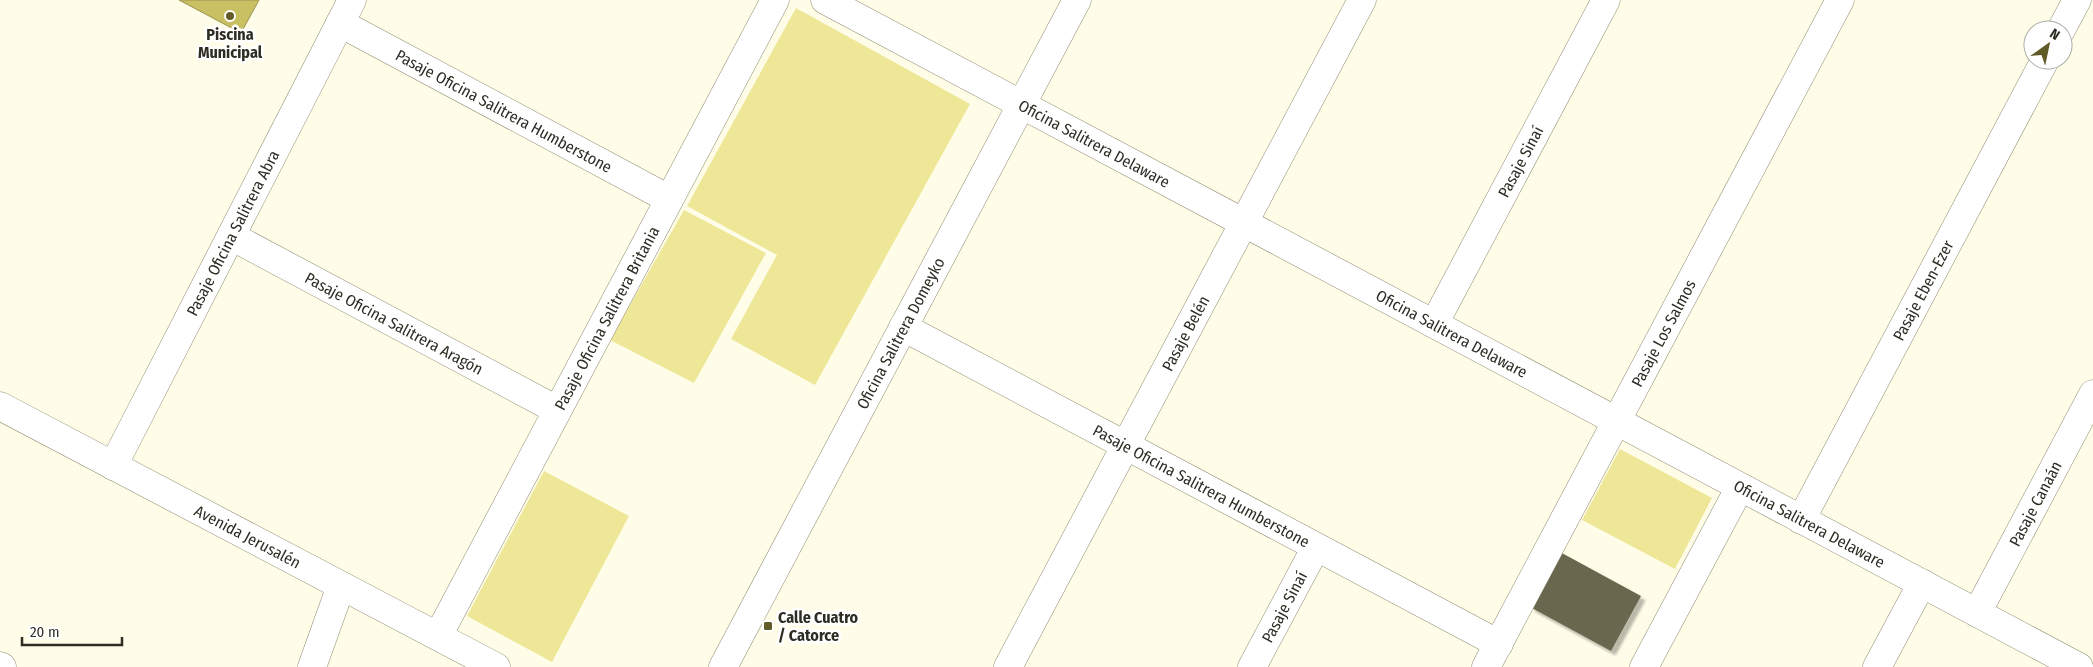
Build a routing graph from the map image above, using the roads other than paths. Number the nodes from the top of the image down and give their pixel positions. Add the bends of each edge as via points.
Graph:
1 (775, 0) edge
2 (825, 0) edge
3 (1077, 0) edge
4 (1362, 0) edge
5 (1606, 0) edge
6 (1840, 0) edge
7 (2077, 0) edge
8 (346, 12) edge
9 (2066, 20) edge
10 (2040, 70) edge
11 (1022, 105) junction
12 (669, 199) junction
13 (1244, 223) junction
14 (231, 236) junction
15 (1434, 324) junction
16 (903, 328) junction
17 (2093, 394) edge
18 (0, 406) edge
19 (558, 410) junction
20 (1616, 421) junction
21 (1126, 445) junction
22 (113, 466) junction
23 (1740, 487) junction
24 (1801, 520) junction
25 (1316, 546) junction
26 (1922, 583) junction
27 (340, 586) junction
28 (1977, 613) junction
29 (438, 636) junction
30 (1492, 655) edge
31 (312, 667) edge
32 (496, 667) edge
33 (723, 667) edge
34 (1008, 667) edge
35 (1252, 667) edge
36 (1644, 667) edge
37 (1877, 667) edge
38 (2079, 667) edge

1 - 12 street, Pasaje Oficina Salitrera Britania
2 - 11 street, Oficina Salitrera Delaware
3 - 11 street, Oficina Salitrera Domeyko
4 - 13 street, Pasaje Belén
5 - 15 street, Pasaje Sinaí
6 - 20 street, Pasaje Los Salmos
7 - 9 street
8 - 12 street, Pasaje Oficina Salitrera Humberstone
8 - 14 street, Pasaje Oficina Salitrera Abra
10 - 24 street, Pasaje Eben-Ezer
11 - 13 street, Oficina Salitrera Delaware
11 - 16 street, Oficina Salitrera Domeyko
12 - 19 street, Pasaje Oficina Salitrera Britania
13 - 15 street, Oficina Salitrera Delaware
13 - 21 street, Pasaje Belén
14 - 19 street, Pasaje Oficina Salitrera Aragón
14 - 22 street, Pasaje Oficina Salitrera Abra
15 - 20 street, Oficina Salitrera Delaware
16 - 21 street, Pasaje Oficina Salitrera Humberstone
16 - 33 street, Oficina Salitrera Domeyko
17 - 28 street, Pasaje Canaán
18 - 22 street, Avenida Jerusalén
19 - 29 street, Pasaje Oficina Salitrera Britania
20 - 23 street, Oficina Salitrera Delaware
20 - 30 street, Pasaje Los Salmos
21 - 25 street, Pasaje Oficina Salitrera Humberstone
21 - 34 street, Pasaje Belén
22 - 27 street, Avenida Jerusalén
23 - 24 street, Oficina Salitrera Delaware
23 - 36 street
24 - 26 street, Oficina Salitrera Delaware
25 - 30 street, Pasaje Oficina Salitrera Humberstone
25 - 35 street, Pasaje Sinaí
26 - 28 street, Oficina Salitrera Delaware
26 - 37 street
27 - 29 street, Avenida Jerusalén
27 - 31 street
28 - 38 street, Oficina Salitrera Delaware
29 - 32 street, Avenida Jerusalén

